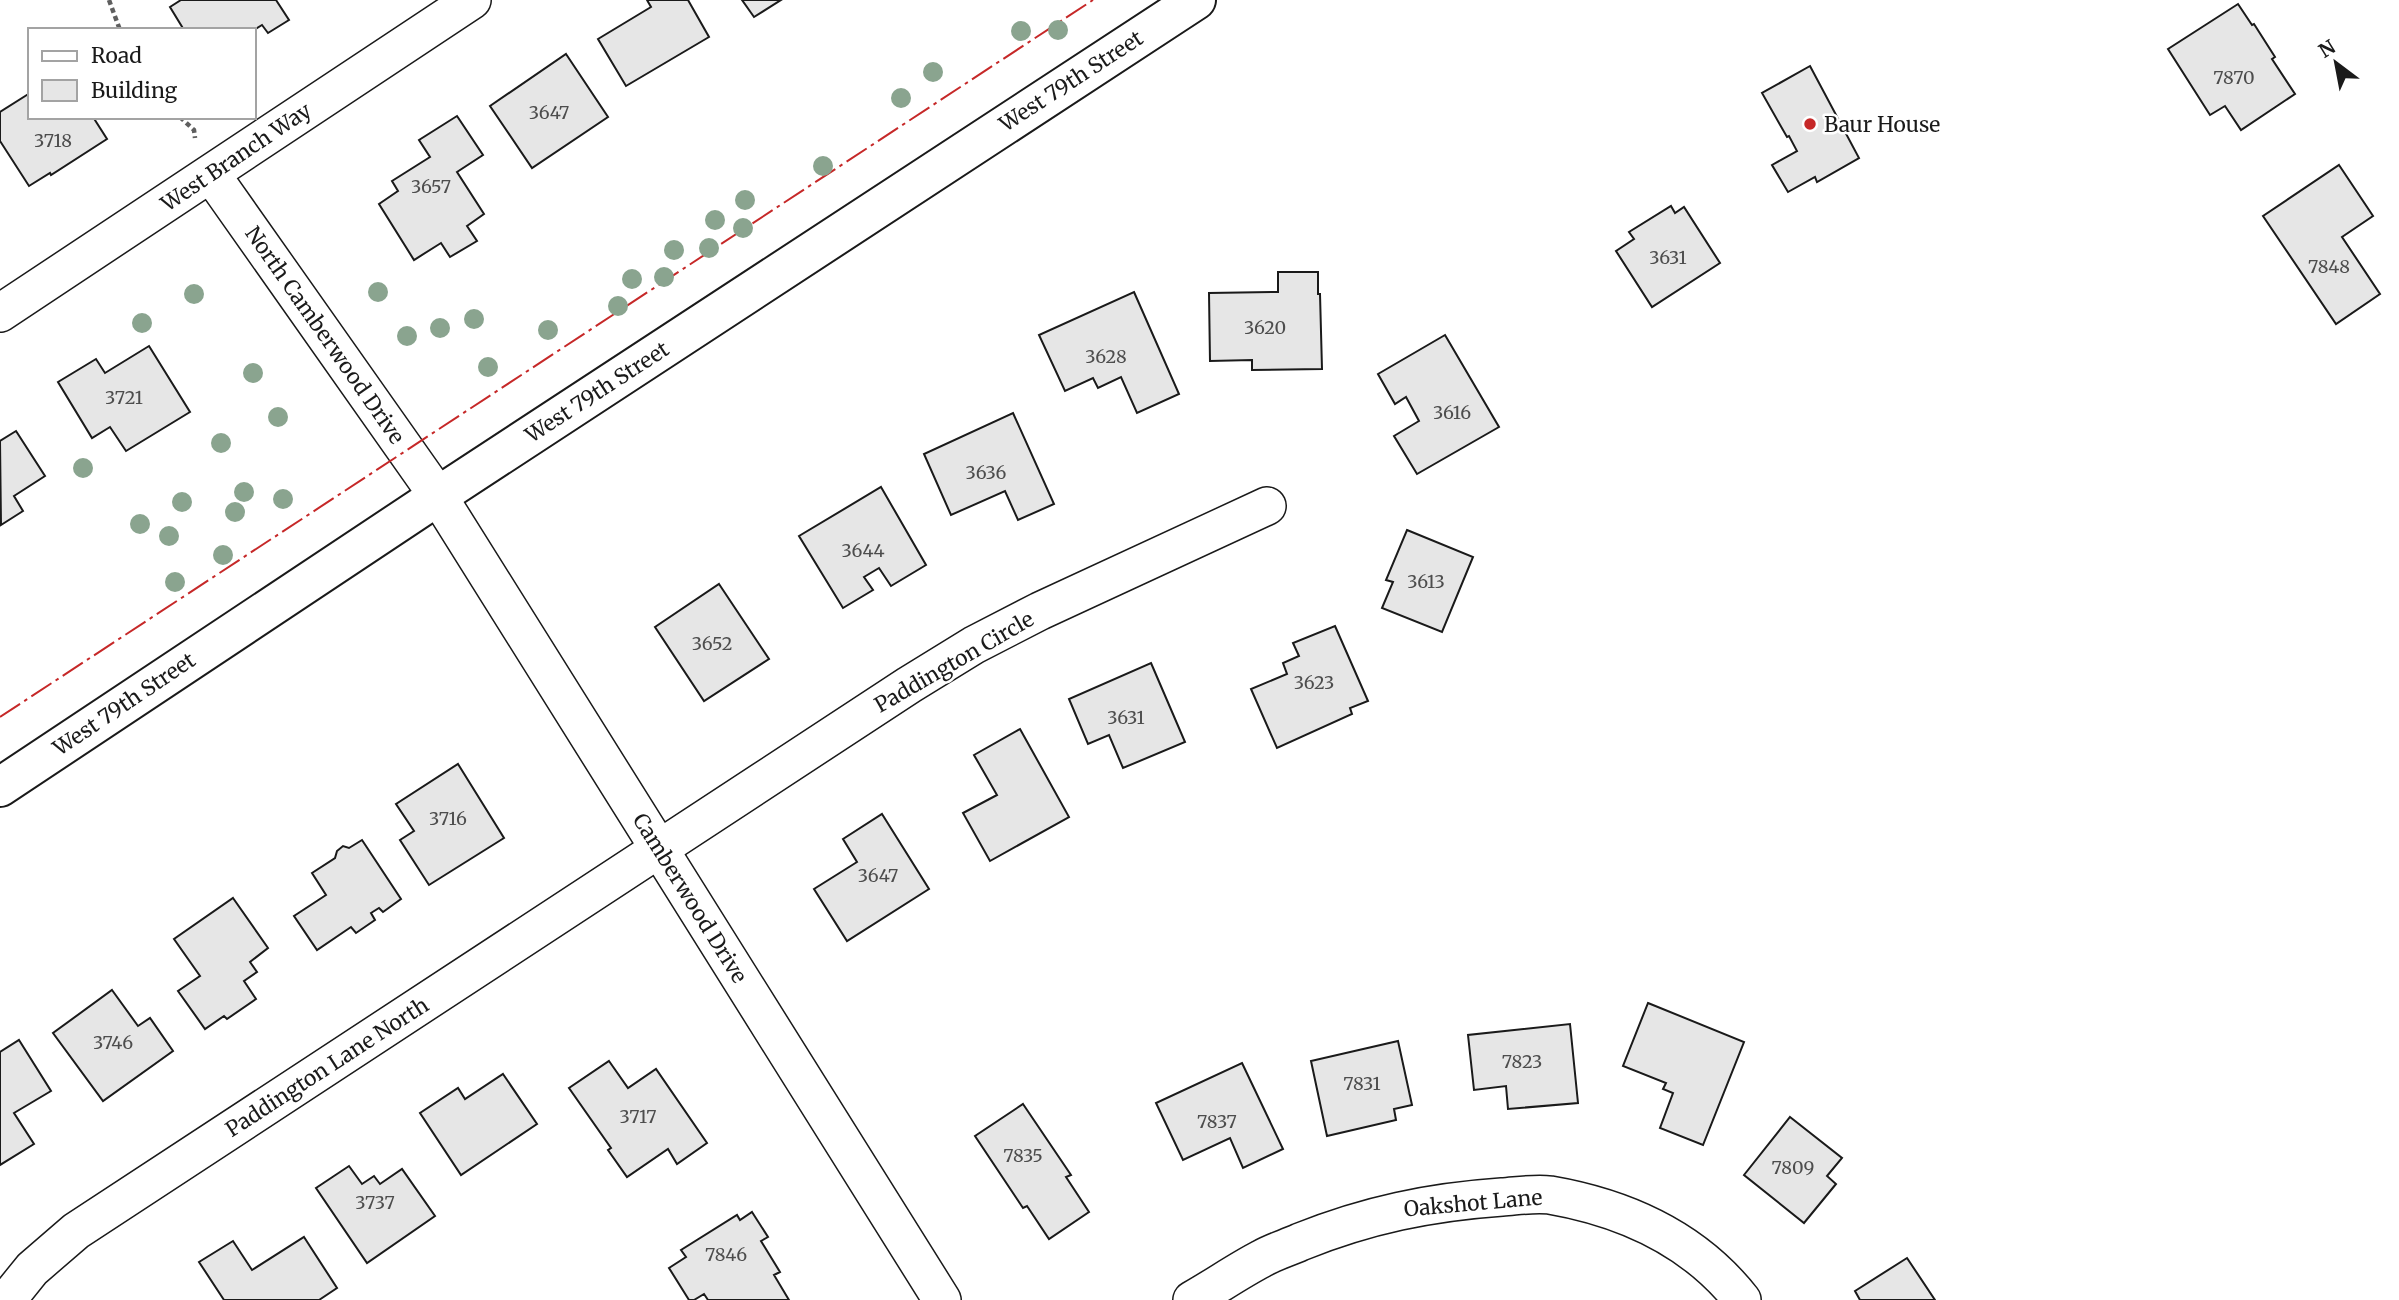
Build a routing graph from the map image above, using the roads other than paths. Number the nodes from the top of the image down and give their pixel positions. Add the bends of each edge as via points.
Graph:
1 (472, 0) edge
2 (1196, 0) edge
3 (211, 174) junction
4 (0, 313) edge
5 (438, 496) junction
6 (1267, 506) dead end
7 (0, 787) edge
8 (659, 849) junction
9 (7, 1300) edge
10 (942, 1300) edge
11 (1192, 1300) edge
12 (1742, 1300) edge

1 - 3 street, West Branch Way
2 - 5 main road, West 79th Street
3 - 4 street, West Branch Way
3 - 5 street, North Camberwood Drive
5 - 7 main road, West 79th Street
5 - 8 street, Camberwood Drive
6 - 8 street, Paddington Circle via 974,645
8 - 9 street, Paddington Lane North via 76,1231 32,1269
8 - 10 street, Camberwood Drive
11 - 12 street, Oakshot Lane via 1262,1258 1373,1216 1450,1201 1548,1195 1625,1213 1661,1231 1695,1254

